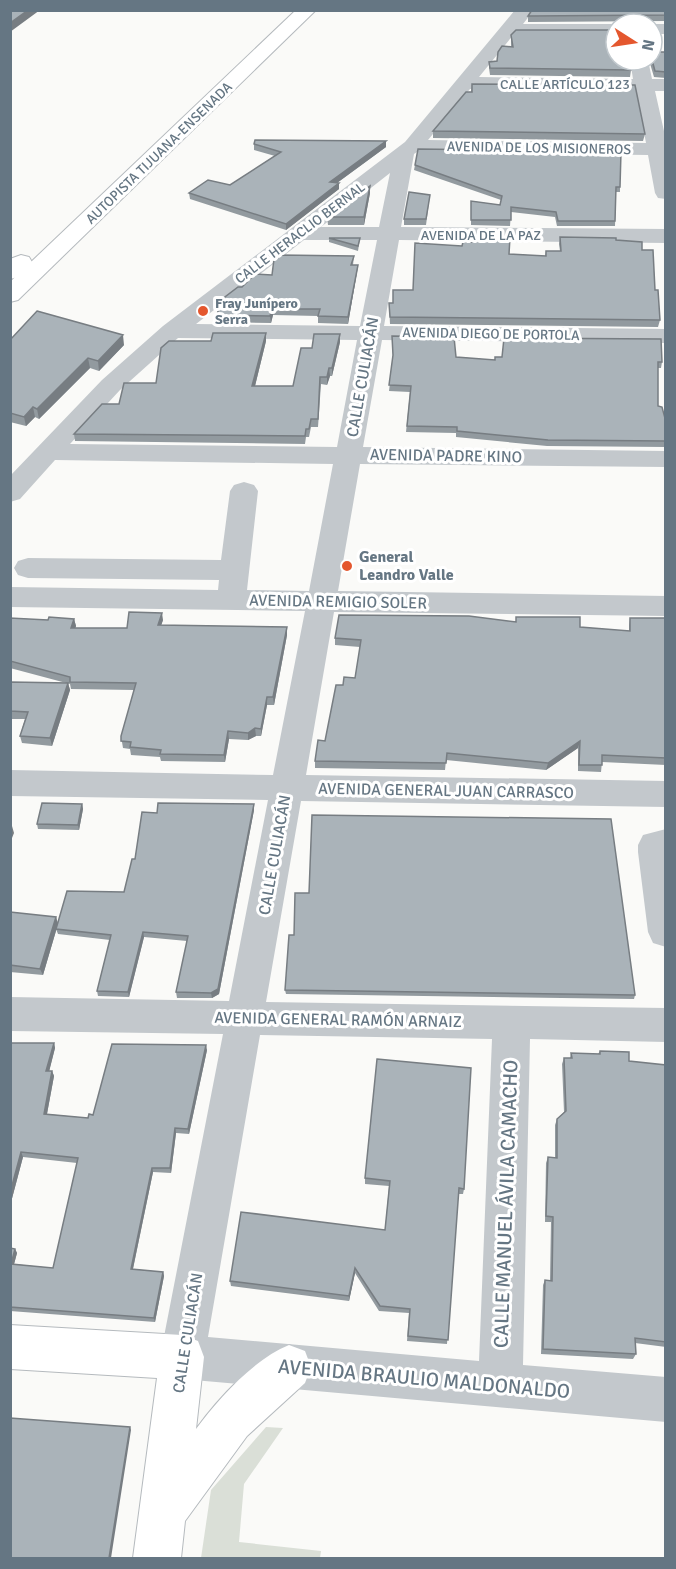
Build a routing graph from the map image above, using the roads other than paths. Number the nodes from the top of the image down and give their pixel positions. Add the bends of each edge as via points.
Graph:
1 (287, 10) edge
2 (307, 10) edge
3 (525, 10) edge
4 (604, 24) edge
5 (510, 29) junction
6 (647, 72) edge
7 (465, 83) junction
8 (656, 85) edge
9 (662, 149) edge
10 (408, 150) junction
11 (666, 193) edge
12 (297, 233) junction
13 (389, 234) junction
14 (666, 236) edge
15 (14, 266) edge
16 (10, 296) edge
17 (172, 331) junction
18 (370, 332) junction
19 (666, 336) edge
20 (47, 452) junction
21 (348, 455) junction
22 (666, 459) edge
23 (244, 491) dead end
24 (10, 493) edge
25 (28, 568) dead end
26 (234, 570) junction
27 (10, 597) edge
28 (231, 600) junction
29 (321, 602) junction
30 (666, 606) edge
31 (10, 783) edge
32 (287, 789) junction
33 (666, 794) edge
34 (666, 843) edge
35 (666, 932) edge
36 (10, 1014) edge
37 (244, 1018) junction
38 (512, 1023) junction
39 (666, 1025) edge
40 (10, 1347) edge
41 (182, 1357) junction
42 (289, 1367) junction
43 (500, 1384) junction
44 (666, 1400) edge
45 (164, 1511) junction
46 (157, 1558) edge

1 - 15 main road, AUTOPISTA TIJUANA-ENSENADA
2 - 16 main road, AUTOPISTA TIJUANA-ENSENADA
3 - 5 street, CALLE HERACLIO BERNAL
4 - 5 street
5 - 7 street, CALLE HERACLIO BERNAL
6 - 8 street
7 - 8 street, CALLE ARTÍCULO 123
7 - 10 street, CALLE HERACLIO BERNAL
8 - 9 street
9 - 10 street, AVENIDA DE LOS MISIONEROS
9 - 11 street
10 - 12 street, CALLE HERACLIO BERNAL
10 - 13 street, CALLE CULIACÁN
12 - 13 street, AVENIDA DE LA PAZ
12 - 17 street, CALLE HERACLIO BERNAL
13 - 14 street, AVENIDA DE LA PAZ
13 - 18 street, CALLE CULIACÁN
17 - 18 street, AVENIDA DIEGO DE PORTOLA
17 - 20 street, CALLE HERACLIO BERNAL via 111,385
18 - 19 street, AVENIDA DIEGO DE PORTOLA
18 - 21 street, CALLE CULIACÁN
20 - 21 street, AVENIDA PADRE KINO
20 - 24 street, CALLE HERACLIO BERNAL
21 - 22 street, AVENIDA PADRE KINO
21 - 29 street, CALLE CULIACÁN
23 - 26 street
25 - 26 street
26 - 28 street
27 - 28 street, AVENIDA REMIGIO SOLER
28 - 29 street, AVENIDA REMIGIO SOLER
29 - 30 street, AVENIDA REMIGIO SOLER
29 - 32 street, CALLE CULIACÁN
31 - 32 street, AVENIDA GENERAL JUAN CARRASCO
32 - 33 street, AVENIDA GENERAL JUAN CARRASCO
32 - 37 street, CALLE CULIACÁN
34 - 35 street via 655,845
36 - 37 street, AVENIDA GENERAL RAMÓN ARNAIZ
37 - 38 street, AVENIDA GENERAL RAMÓN ARNAIZ
37 - 41 street, CALLE CULIACÁN
38 - 39 street, AVENIDA GENERAL RAMÓN ARNAIZ
38 - 43 street, CALLE MANUEL ÁVILA CAMACHO
40 - 41 main road
41 - 42 street, AVENIDA BRAULIO MALDONALDO
41 - 45 main road, CALLE CULIACÁN
42 - 43 street, AVENIDA BRAULIO MALDONALDO
42 - 45 main road via 231,1420
43 - 44 street, AVENIDA BRAULIO MALDONALDO
45 - 46 main road, CALLE CULIACÁN

